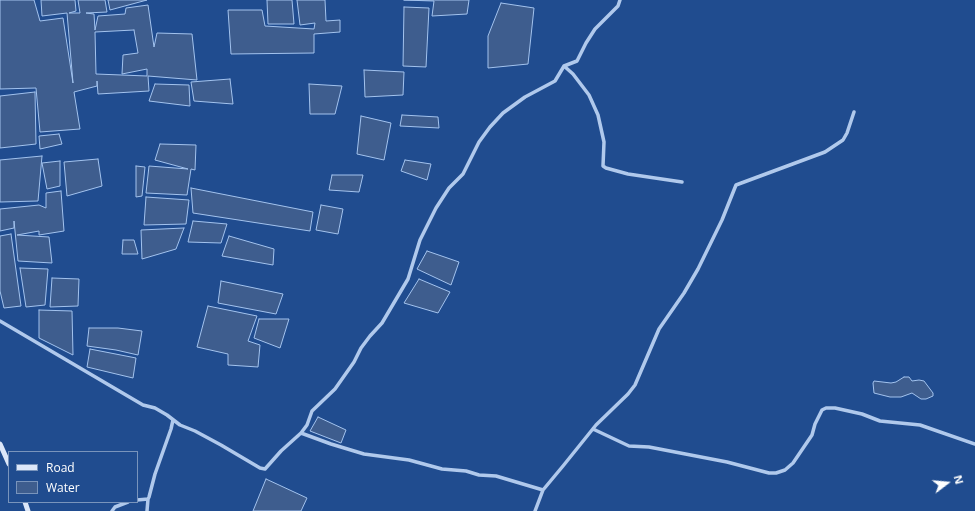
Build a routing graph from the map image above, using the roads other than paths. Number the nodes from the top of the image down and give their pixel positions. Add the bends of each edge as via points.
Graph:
1 (620, 0) edge
2 (564, 66) junction
3 (854, 112) dead end
4 (682, 182) dead end
5 (0, 321) edge
6 (173, 420) junction
7 (593, 429) junction
8 (301, 433) junction
9 (0, 444) edge
10 (975, 444) edge
11 (8, 462) edge
12 (543, 490) junction
13 (148, 499) junction
14 (138, 500) edge
15 (125, 503) edge
16 (112, 511) edge
17 (147, 511) edge
18 (535, 511) edge

1 - 2 street via 618,6 595,29 577,61
2 - 4 street via 574,74 596,110 603,134 603,166 628,174
2 - 8 street via 555,81 525,97 503,113 482,137 463,174 436,208 420,240 408,279 382,323 361,348 335,389 312,411
3 - 7 street via 843,140 825,152 736,185 704,258 690,284 659,329 635,385
5 - 6 street
6 - 8 street via 265,469
6 - 13 street
7 - 10 street via 630,446 649,447 776,473 793,463 812,435 822,410 826,408 862,414 880,421 920,425
7 - 12 street
8 - 12 street via 364,454 496,476
9 - 11 street
12 - 18 street
13 - 14 street
13 - 17 street
15 - 16 street

